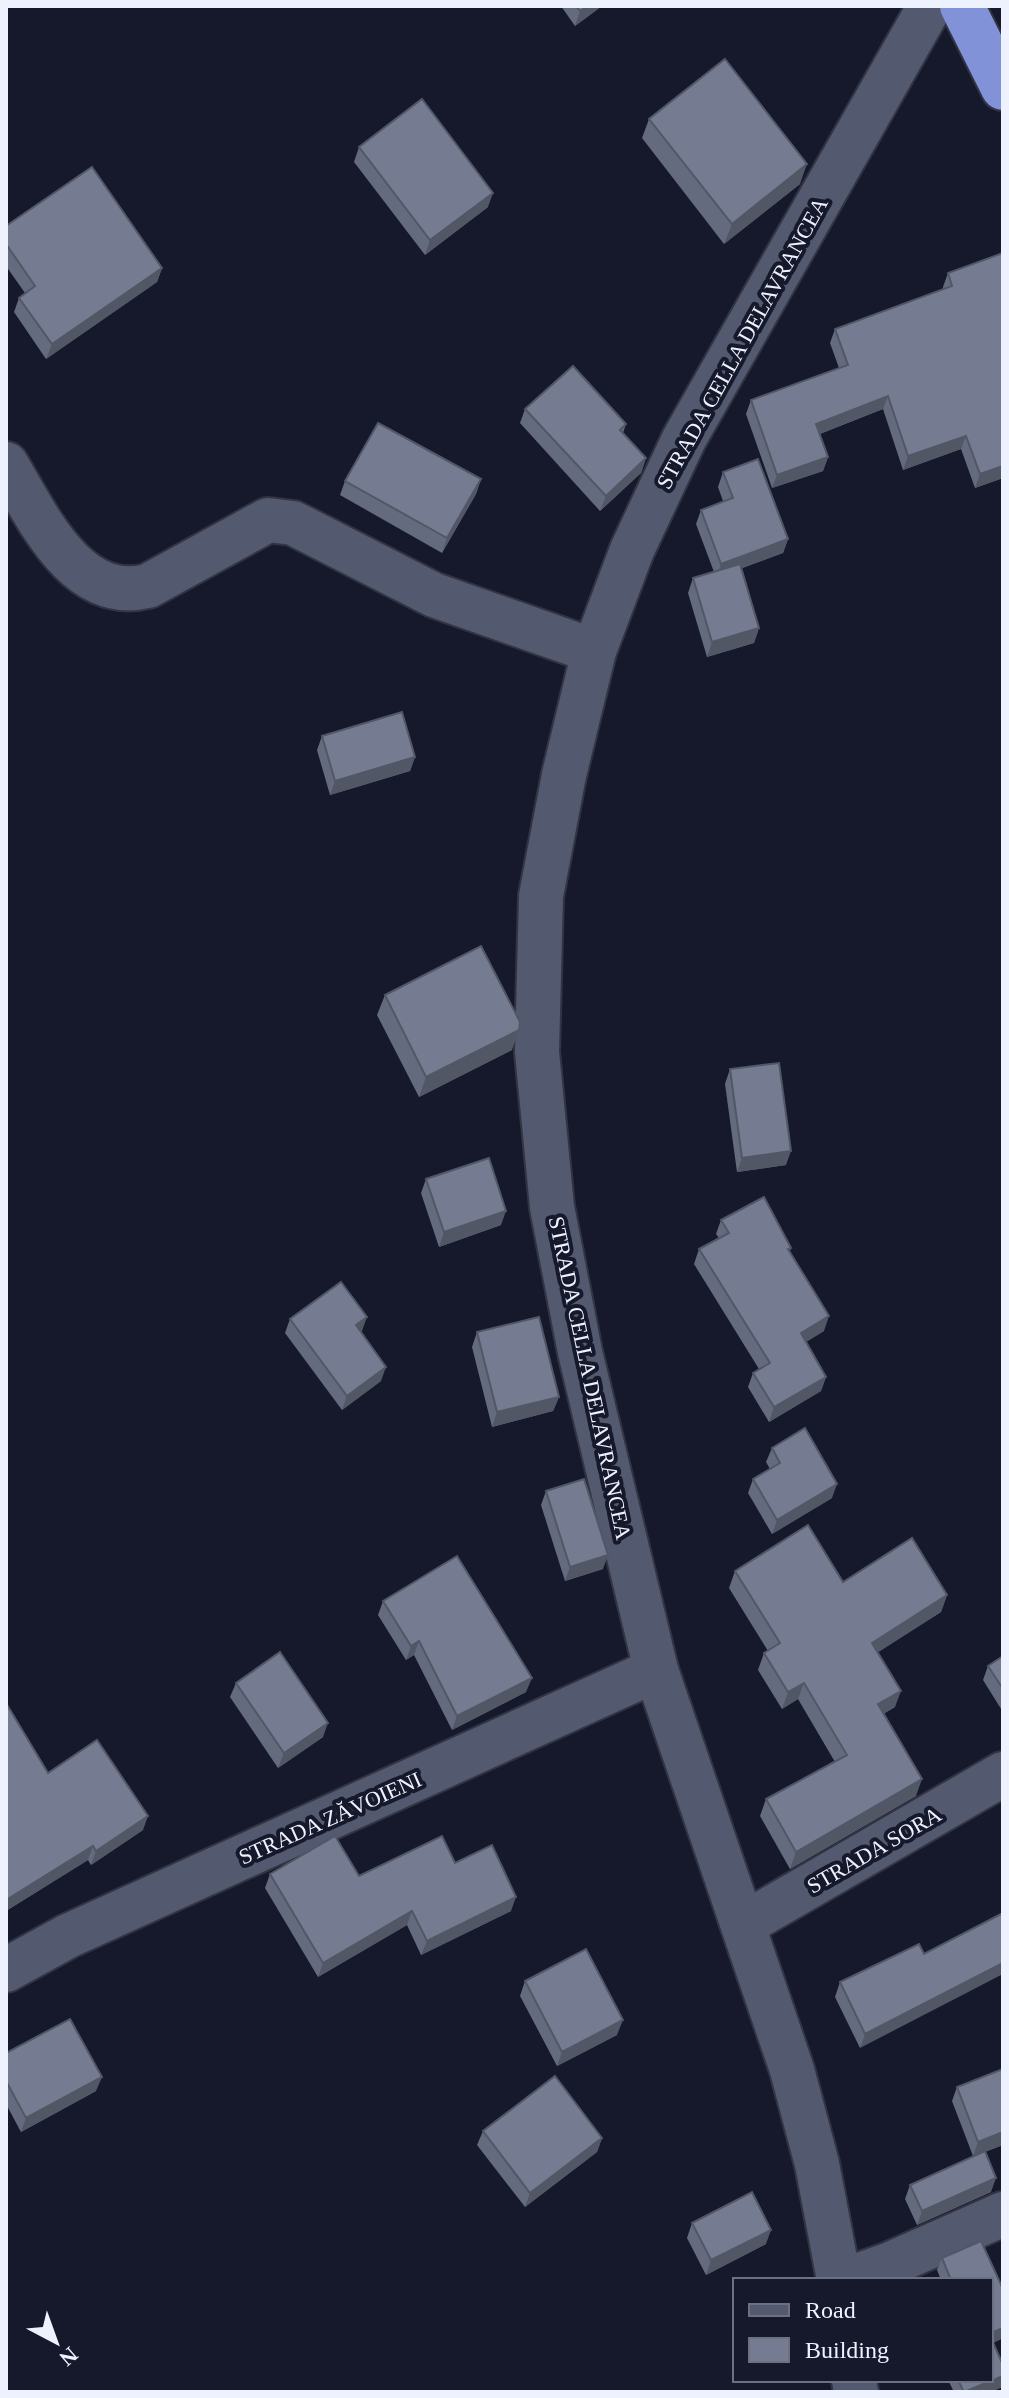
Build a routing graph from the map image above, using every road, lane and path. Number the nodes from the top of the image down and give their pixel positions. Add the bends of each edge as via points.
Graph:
1 (930, 6) edge
2 (962, 6) edge
3 (1003, 88) edge
4 (6, 464) edge
5 (594, 651) junction
6 (656, 1670) junction
7 (1003, 1774) edge
8 (744, 1924) junction
9 (6, 1970) edge
10 (1003, 2214) edge
11 (839, 2278) edge
12 (851, 2278) edge

1 - 5 street, STRADA CELLA DELAVRANCEA via 684,439 632,550
2 - 3 highway
4 - 5 street via 53,540 81,572 104,585 132,590 148,586 268,520 293,523 434,595
5 - 6 street, STRADA CELLA DELAVRANCEA via 541,896 537,1052 552,1207 580,1352
6 - 8 street, STRADA CELLA DELAVRANCEA
6 - 9 street, STRADA ZĂVOIENI via 68,1936
7 - 8 street, STRADA SORA
8 - 11 street, STRADA CELLA DELAVRANCEA via 817,2164
10 - 12 street

